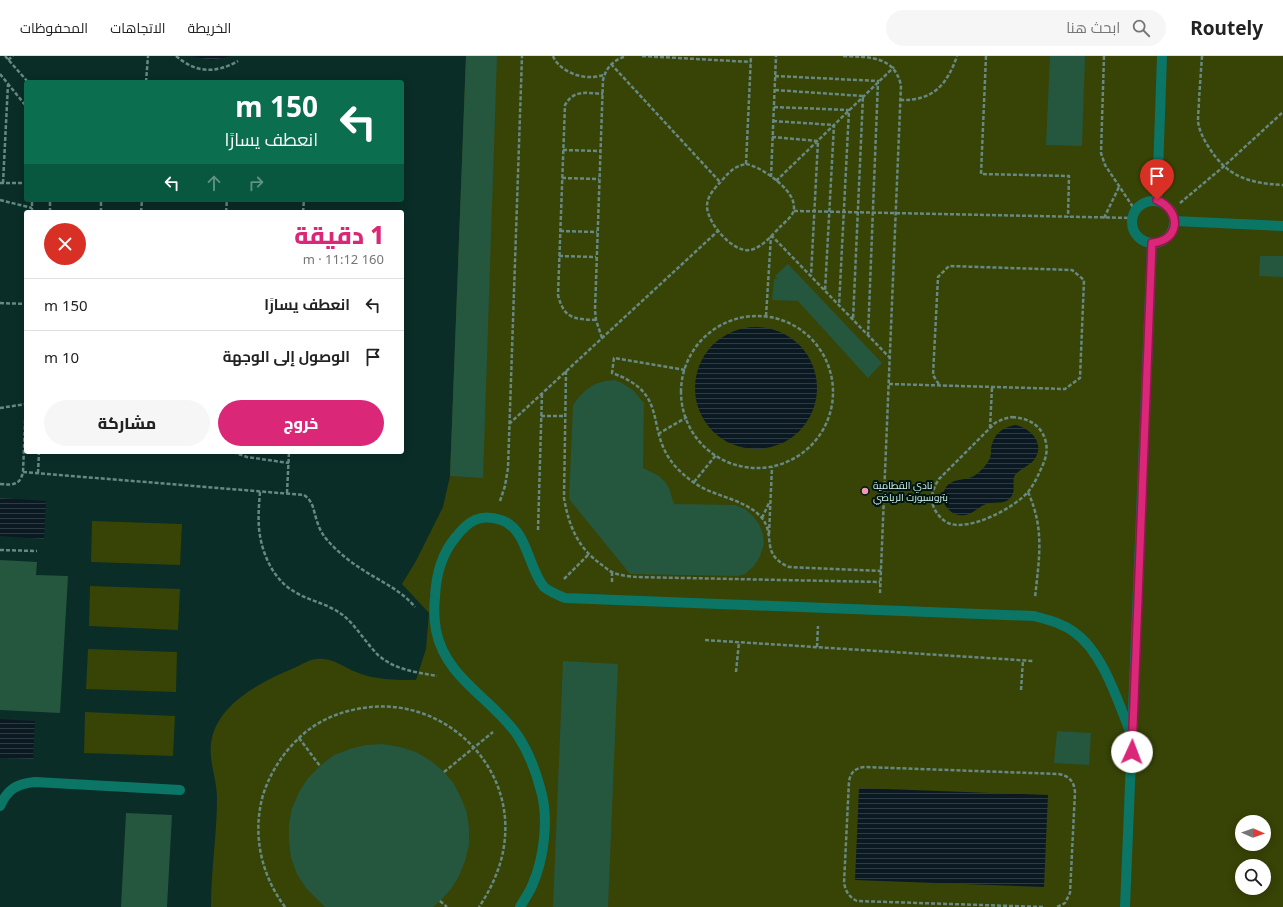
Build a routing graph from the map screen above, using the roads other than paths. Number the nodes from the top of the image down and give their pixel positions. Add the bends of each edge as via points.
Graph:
1 (1162, 56) edge
2 (1157, 200) junction
3 (1175, 221) junction
4 (1283, 226) edge
5 (1152, 243) junction
6 (1132, 736) junction
7 (180, 790) dead end
8 (0, 806) edge
9 (520, 907) edge
10 (1125, 907) edge

1 - 2 lane
2 - 3 lane via 1171,210
2 - 5 lane via 1141,204 1134,214 1133,228 1136,235 1143,241
3 - 4 lane
3 - 5 lane via 1174,229 1166,240
5 - 6 lane
6 - 9 lane via 1102,665 1090,647 1074,632 1055,621 1034,616 565,598 545,587 514,528 503,520 480,518 469,522 461,529 449,544 441,562 435,580 436,629 442,649 452,667 498,711 518,736 533,763 542,793 545,825 542,856 532,886
6 - 10 lane
7 - 8 lane via 35,782 13,787 5,795

